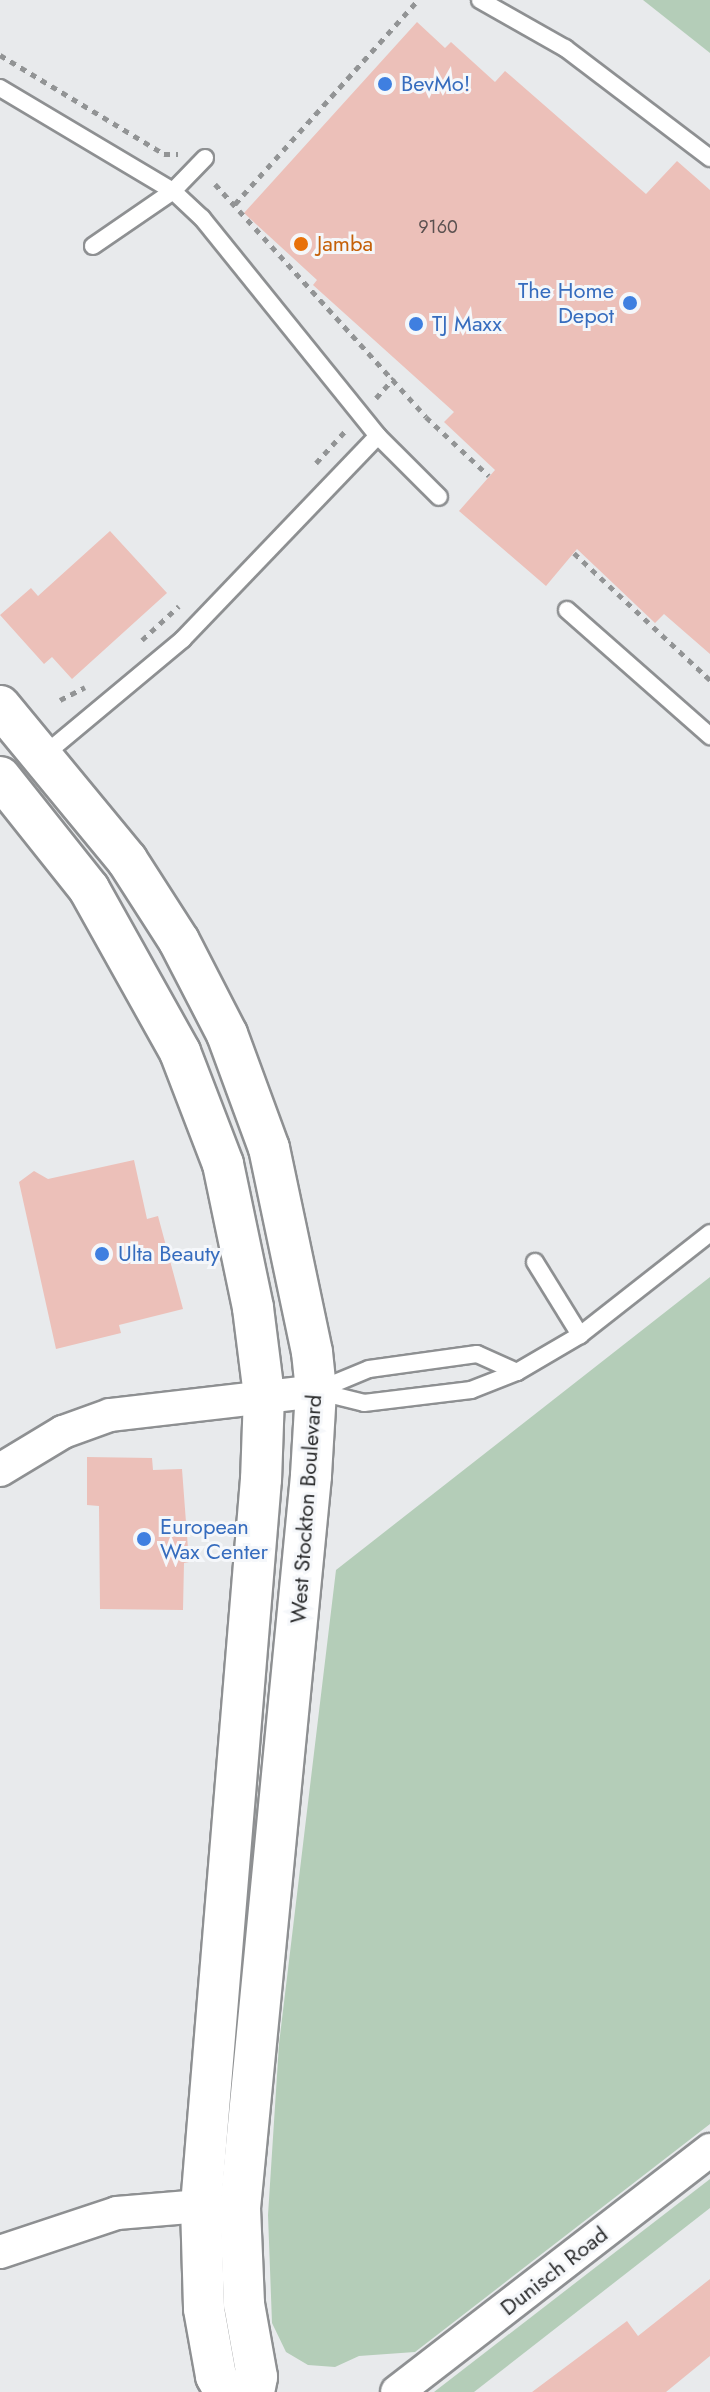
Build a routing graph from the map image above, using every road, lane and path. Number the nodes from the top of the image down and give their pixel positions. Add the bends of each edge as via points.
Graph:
1 (418, 0) edge
2 (480, 0) edge
3 (0, 55) edge
4 (0, 88) edge
5 (179, 155) dead end
6 (205, 158) dead end
7 (710, 158) edge
8 (215, 184) dead end
9 (173, 191) junction
10 (235, 204) junction
11 (93, 246) dead end
12 (394, 378) junction
13 (361, 414) junction
14 (378, 436) junction
15 (309, 471) dead end
16 (489, 476) dead end
17 (439, 497) dead end
18 (574, 553) dead end
19 (185, 600) dead end
20 (567, 610) dead end
21 (138, 643) dead end
22 (710, 680) edge
23 (90, 684) dead end
24 (60, 700) dead end
25 (0, 706) edge
26 (710, 736) edge
27 (44, 755) junction
28 (2, 784) edge
29 (710, 1233) edge
30 (535, 1262) dead end
31 (580, 1335) junction
32 (517, 1372) junction
33 (316, 1391) junction
34 (264, 1395) junction
35 (0, 1470) edge
36 (710, 2150) edge
37 (201, 2206) junction
38 (0, 2252) edge
39 (225, 2392) edge
40 (254, 2392) edge
41 (397, 2392) edge

1 - 10 path
2 - 7 lane via 565,48
3 - 5 path via 164,154
4 - 9 lane
6 - 9 lane
8 - 10 path
9 - 11 lane
9 - 13 lane via 202,218
10 - 12 path
12 - 13 path
12 - 16 path via 426,417
13 - 14 lane
13 - 15 path
14 - 17 lane
14 - 27 lane via 183,639
18 - 22 path
19 - 21 path
20 - 26 lane
23 - 24 path
25 - 27 street, West Stockton Boulevard
27 - 33 street, West Stockton Boulevard via 134,872 227,1034 273,1162
28 - 34 street via 89,889 143,980 205,1108 223,1164 253,1308
29 - 31 lane
30 - 31 lane
31 - 32 lane
32 - 33 lane via 471,1390 364,1403
32 - 33 lane via 477,1354 369,1369
33 - 34 street
33 - 40 street, West Stockton Boulevard via 240,2208 244,2304 257,2377
34 - 35 street via 110,1415 63,1432
34 - 37 street
36 - 41 street, Dunisch Road
37 - 38 street via 107,2215
37 - 39 street via 204,2309 216,2376

